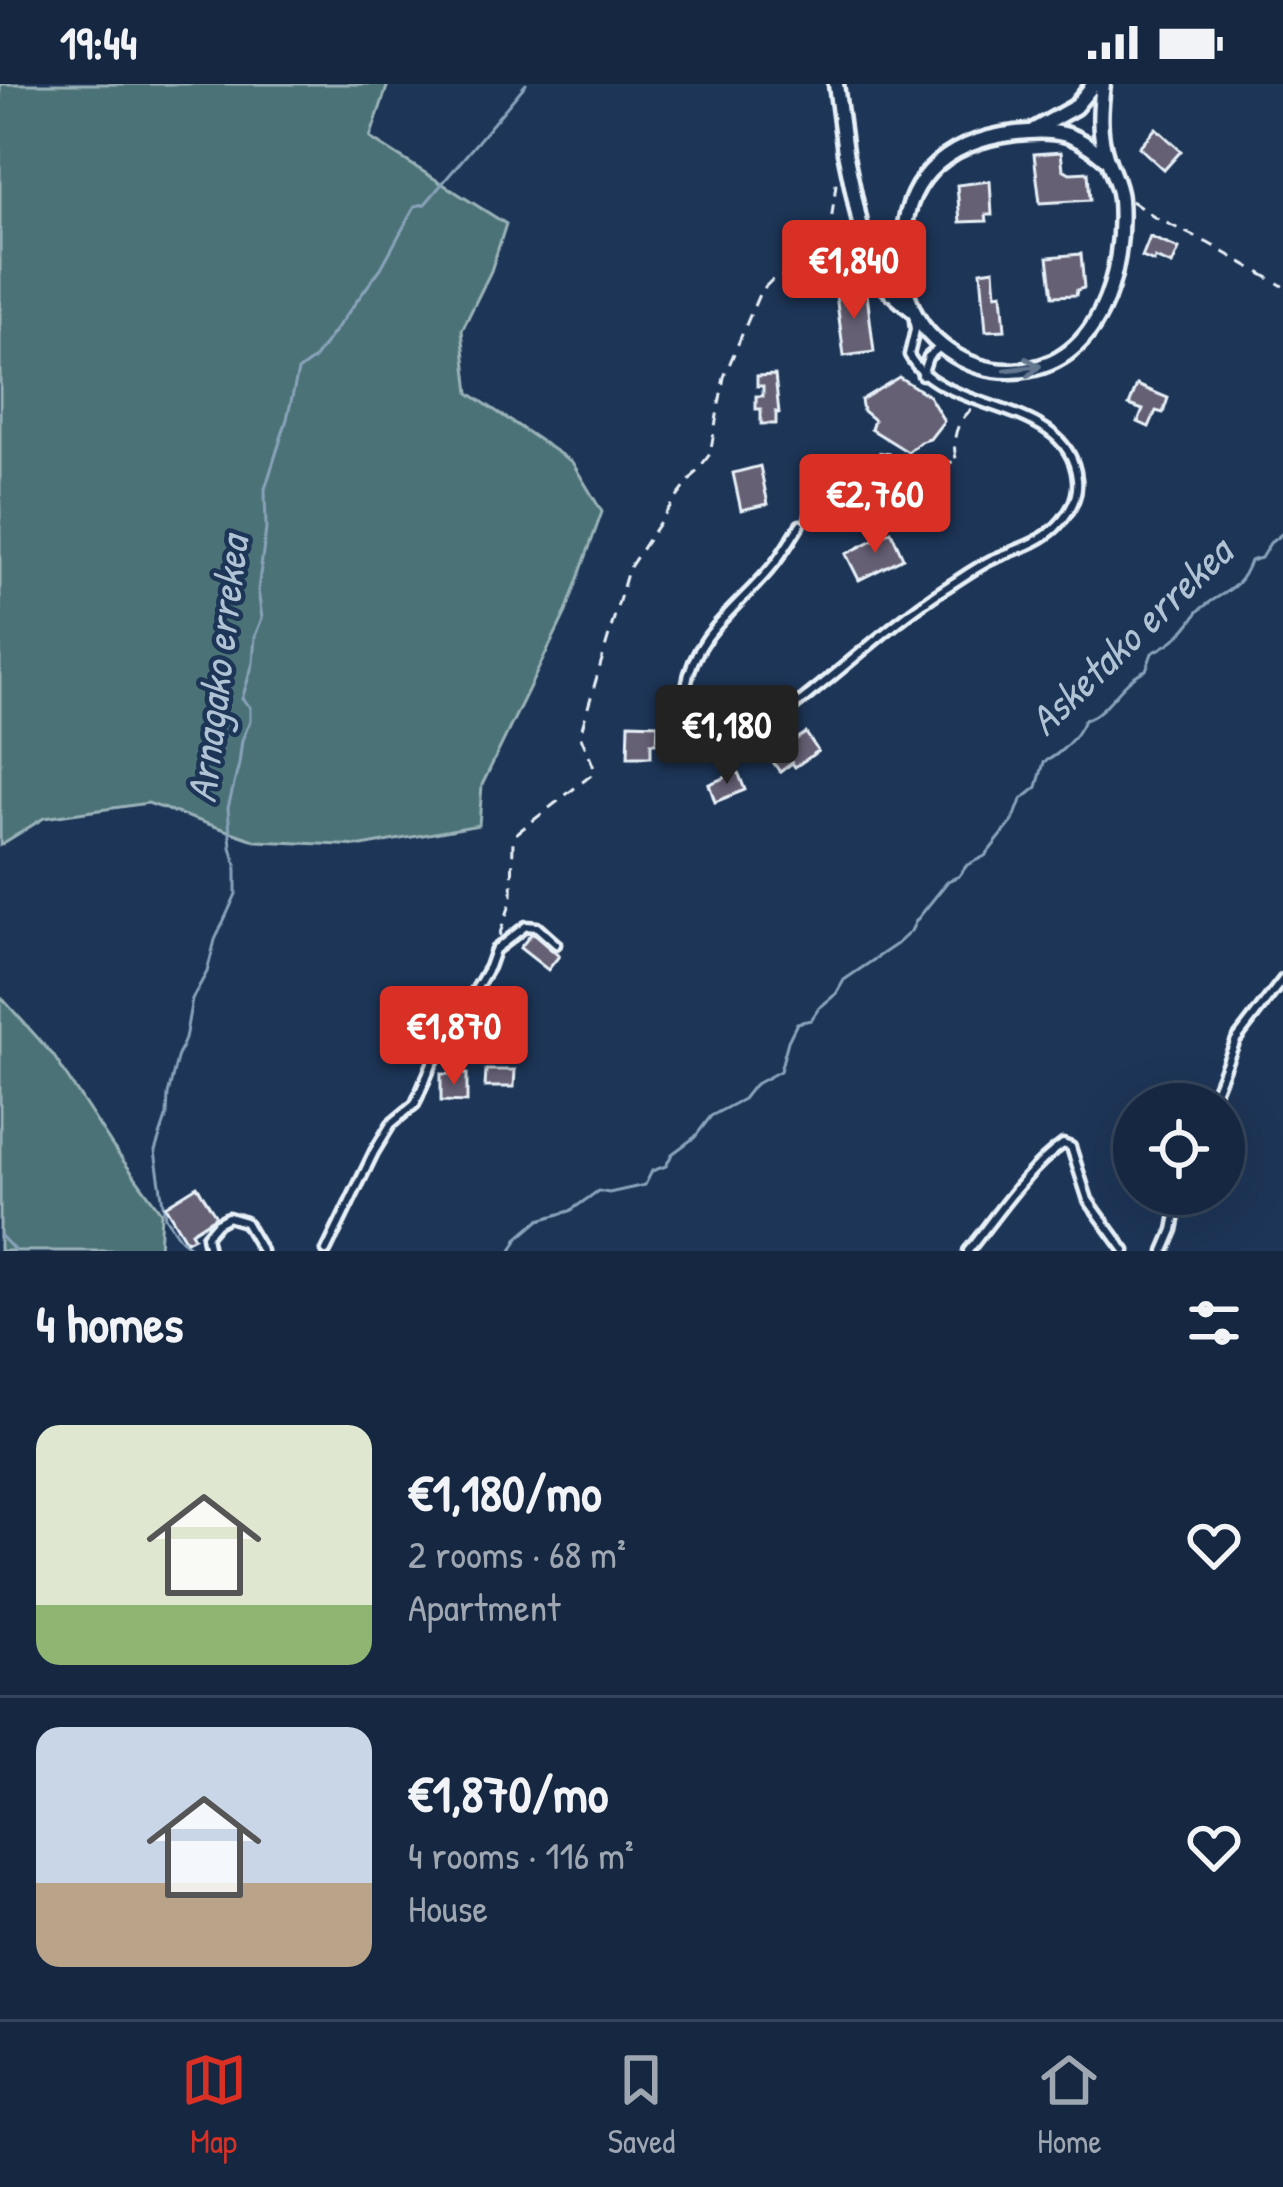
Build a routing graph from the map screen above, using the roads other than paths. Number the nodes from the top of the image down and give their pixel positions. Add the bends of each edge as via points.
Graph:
1 (836, 84) edge
2 (1094, 84) edge
3 (1103, 84) edge
4 (1030, 132) junction
5 (1108, 161) junction
6 (874, 273) junction
7 (905, 274) junction
8 (914, 311) junction
9 (941, 346) junction
10 (922, 375) junction
11 (800, 525) road end
12 (556, 944) dead end
13 (1283, 979) edge
14 (1219, 1083) edge
15 (1176, 1215) edge
16 (209, 1251) edge
17 (262, 1251) edge
18 (326, 1251) edge
19 (968, 1251) edge
20 (1125, 1251) edge
21 (1164, 1251) edge

1 - 6 street
2 - 4 street via 1075,107
3 - 5 street via 1100,136
4 - 5 street via 1073,135
4 - 7 street via 957,151 920,182 904,218
9 -> 5 street via 971,363 1012,371 1041,367 1079,346 1099,321 1119,242 1120,193
6 - 7 street
6 - 8 street
7 - 8 street
8 - 9 street
8 - 10 lane via 909,356
9 - 10 lane
10 - 11 lane via 1050,433 1075,469 1072,507 1045,537 940,592 780,717 737,738 701,735 684,700 695,655
12 - 18 lane via 526,926 494,950 415,1103 374,1151
13 - 14 lane via 1236,1040
15 - 21 lane
16 - 17 lane via 206,1236 228,1217 245,1222
19 - 20 lane via 1064,1144 1088,1199

